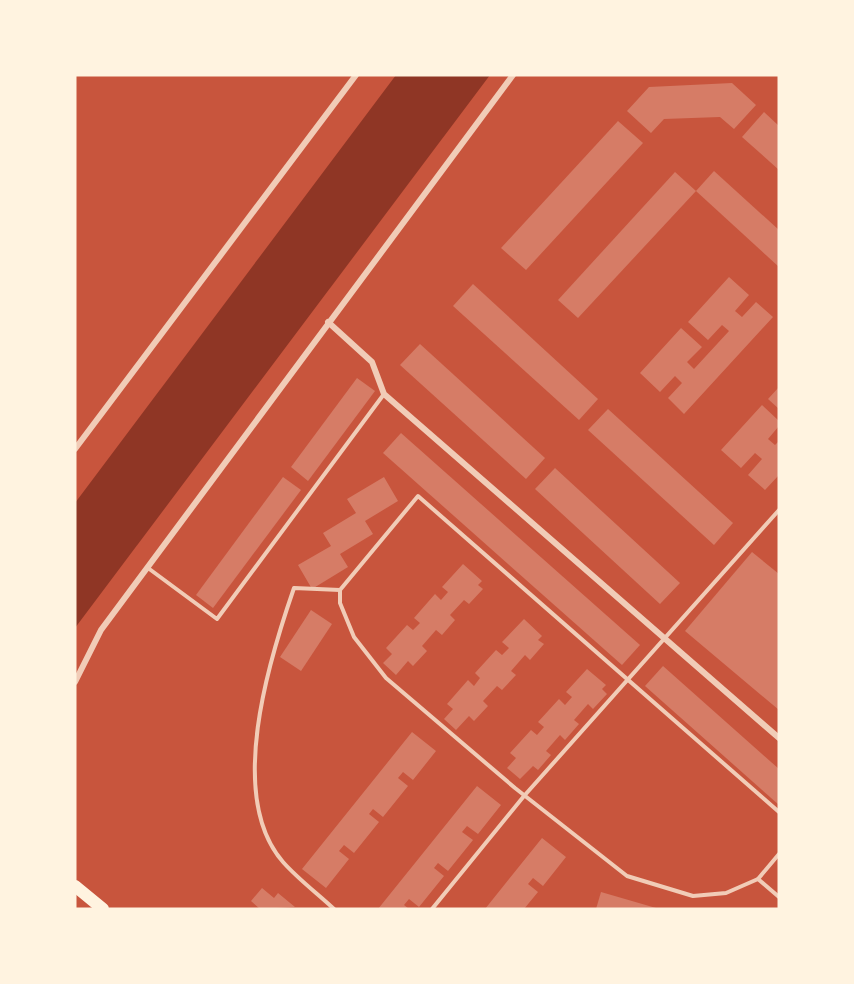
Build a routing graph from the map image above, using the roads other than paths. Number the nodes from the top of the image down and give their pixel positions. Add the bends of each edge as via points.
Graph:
1 (356, 75) edge
2 (513, 75) edge
3 (328, 322) junction
4 (384, 394) junction
5 (75, 449) edge
6 (779, 510) edge
7 (147, 568) junction
8 (340, 590) junction
9 (665, 638) junction
10 (628, 680) junction
11 (75, 682) edge
12 (779, 738) edge
13 (524, 796) junction
14 (779, 812) edge
15 (779, 854) edge
16 (758, 879) junction
17 (75, 886) edge
18 (779, 897) edge
19 (103, 909) edge
20 (334, 909) edge
21 (432, 909) edge

1 - 5 street
2 - 3 street
3 - 4 street via 372,362
3 - 7 street
4 - 7 lane via 218,618
4 - 9 street
6 - 9 lane
7 - 11 street via 100,630
8 - 10 lane via 418,496
8 - 13 lane via 340,603 354,637 386,678
8 - 20 lane via 294,588 274,645 254,759 257,800 269,839 283,862
9 - 10 lane
9 - 12 street
10 - 13 lane
10 - 14 lane
13 - 16 lane via 627,876 693,896 726,893
13 - 21 lane
15 - 16 lane
16 - 18 lane
17 - 19 main road

